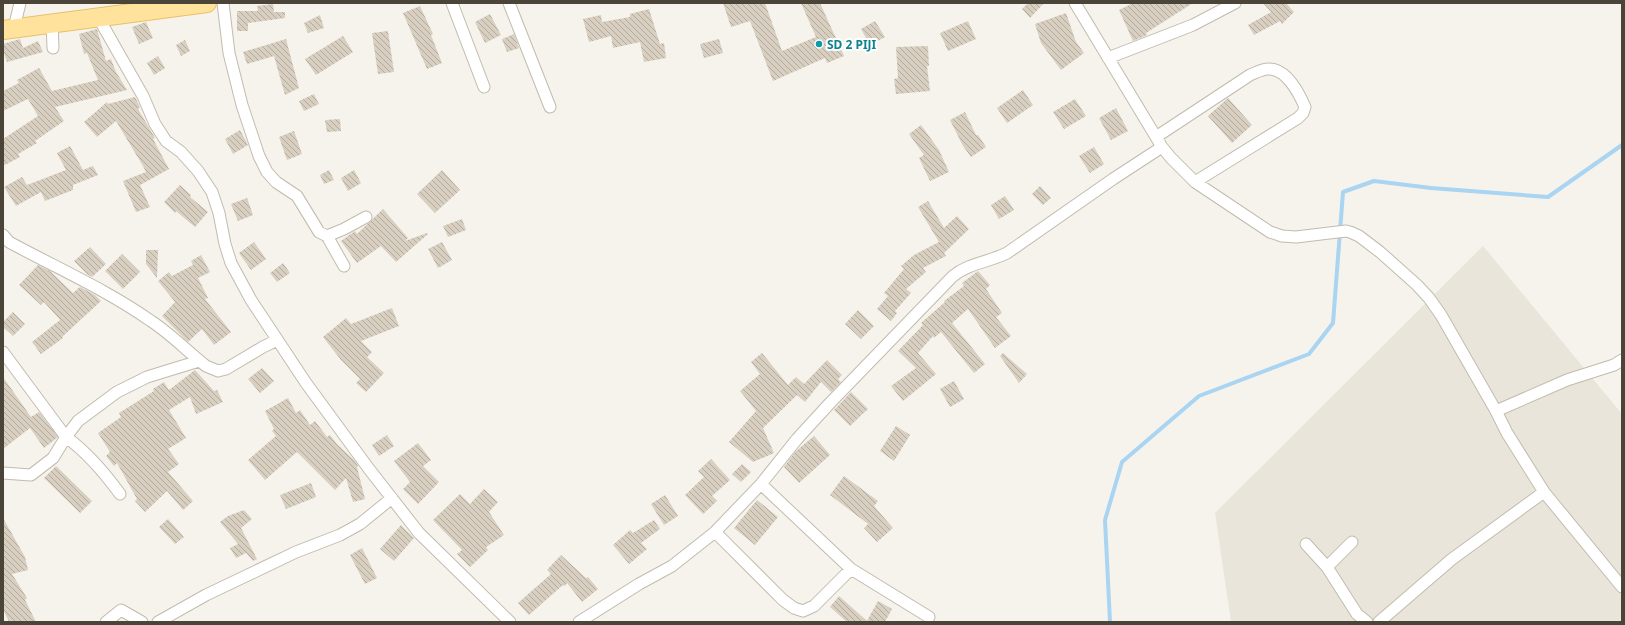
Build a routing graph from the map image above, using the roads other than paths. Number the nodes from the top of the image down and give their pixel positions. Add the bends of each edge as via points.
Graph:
1 (20, 3) edge
2 (207, 3) edge
3 (224, 3) edge
4 (452, 3) edge
5 (510, 3) edge
6 (1075, 3) edge
7 (1235, 3) edge
8 (98, 17) junction
9 (52, 23) junction
10 (8, 29) edge
11 (53, 48) dead end
12 (1108, 58) junction
13 (484, 87) dead end
14 (550, 107) dead end
15 (1156, 136) junction
16 (1162, 147) junction
17 (1195, 182) junction
18 (366, 217) dead end
19 (3, 235) edge
20 (327, 236) junction
21 (344, 266) dead end
22 (277, 340) junction
23 (3, 352) edge
24 (1622, 360) edge
25 (199, 361) junction
26 (1496, 411) junction
27 (66, 437) junction
28 (3, 473) edge
29 (760, 484) junction
30 (1544, 492) junction
31 (120, 494) dead end
32 (392, 498) junction
33 (715, 532) junction
34 (1352, 542) dead end
35 (1306, 544) dead end
36 (1326, 567) junction
37 (851, 569) junction
38 (1622, 587) edge
39 (929, 618) dead end
40 (106, 622) edge
41 (142, 622) edge
42 (158, 622) edge
43 (510, 622) edge
44 (579, 622) edge
45 (1367, 622) edge
46 (1379, 622) edge

1 - 10 street
2 - 8 main road
3 - 20 street via 229,53 259,156 267,172 276,182 297,196 319,232
4 - 13 street
5 - 14 street
6 - 12 street
7 - 12 street via 1193,25
8 - 9 main road
8 - 22 street via 166,141 181,152 212,192 231,263
9 - 10 main road
9 - 11 street
12 - 15 street
15 - 16 street
15 - 17 street via 1250,75 1267,69 1277,71 1288,79 1301,97 1305,107 1303,113
16 - 17 street
16 - 29 street via 1007,253 991,261 964,268 953,276 796,439
17 - 26 street via 1270,232 1282,236 1296,237 1346,231 1359,236 1429,298
18 - 20 street
19 - 25 street via 15,245 124,303 153,322
20 - 21 street
22 - 25 street via 226,369 218,371
22 - 32 street
23 - 27 street
24 - 26 street via 1567,380
25 - 27 street via 147,377 117,392 78,421
26 - 30 street
27 - 28 street via 53,458 31,475
27 - 31 street via 103,470
29 - 33 street
29 - 37 street
30 - 38 street
30 - 46 street via 1452,559
32 - 42 street via 353,528 213,591
32 - 43 street via 419,533
33 - 37 street via 783,600 803,612 814,606
33 - 44 street via 672,566
34 - 36 street
35 - 36 street
36 - 45 street via 1357,614
37 - 39 street
40 - 41 street via 121,610

